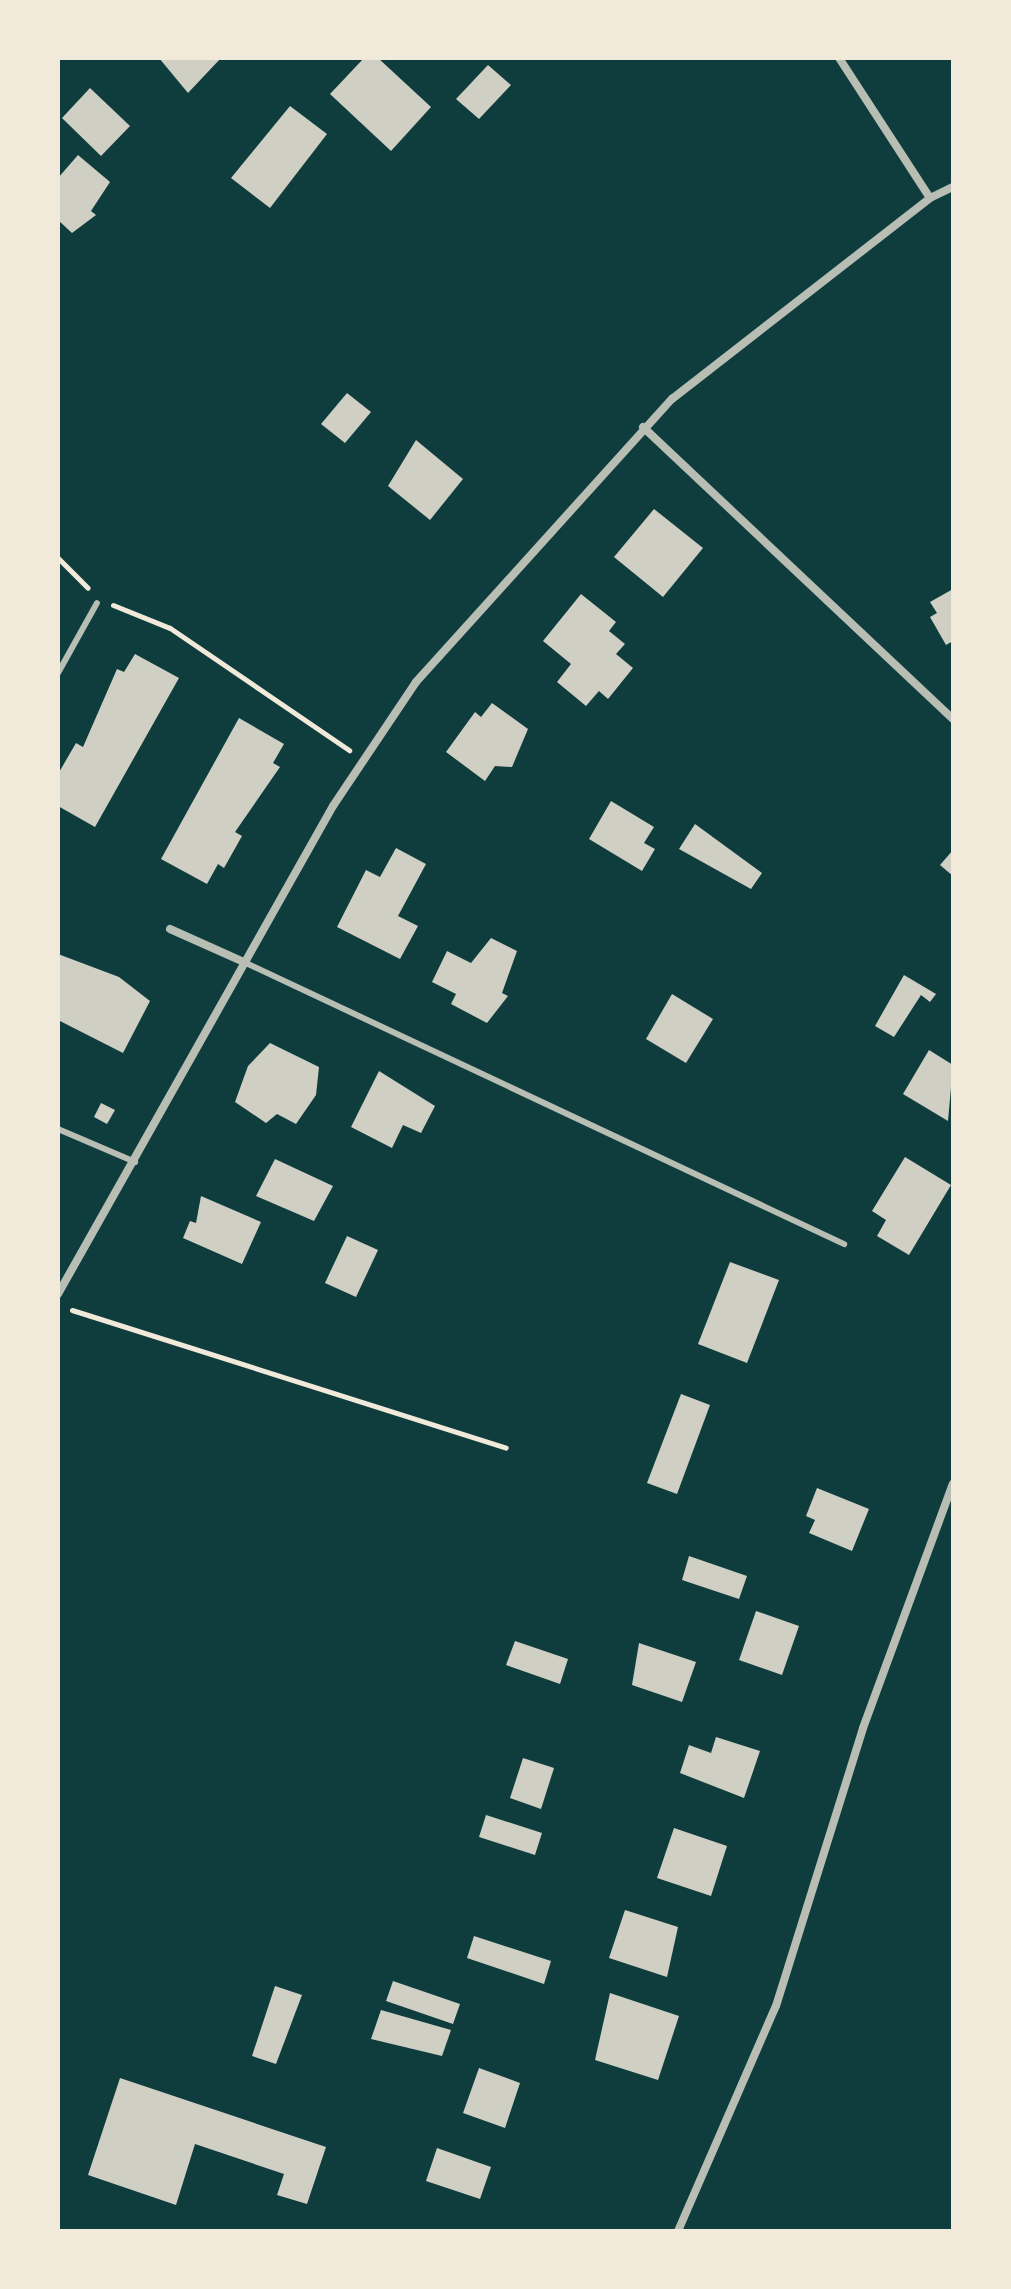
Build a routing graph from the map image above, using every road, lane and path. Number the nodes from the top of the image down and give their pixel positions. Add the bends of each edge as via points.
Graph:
1 (839, 58) edge
2 (953, 187) edge
3 (930, 198) junction
4 (643, 427) junction
5 (58, 558) edge
6 (97, 603) junction
7 (58, 673) edge
8 (953, 719) edge
9 (363, 758) junction
10 (170, 929) dead end
11 (246, 963) junction
12 (58, 1129) edge
13 (135, 1162) junction
14 (844, 1244) dead end
15 (58, 1294) edge
16 (58, 1305) edge
17 (506, 1448) dead end
18 (953, 1484) edge
19 (678, 2231) edge

1 - 3 street
2 - 3 street
3 - 4 street via 737,343
4 - 8 street
4 - 9 street via 459,630
5 - 6 path
6 - 7 lane
6 - 9 path via 170,628
9 - 11 street
10 - 11 street
11 - 13 street
11 - 14 lane
12 - 13 lane
13 - 15 street
16 - 17 path
18 - 19 street via 863,1728 776,2006

